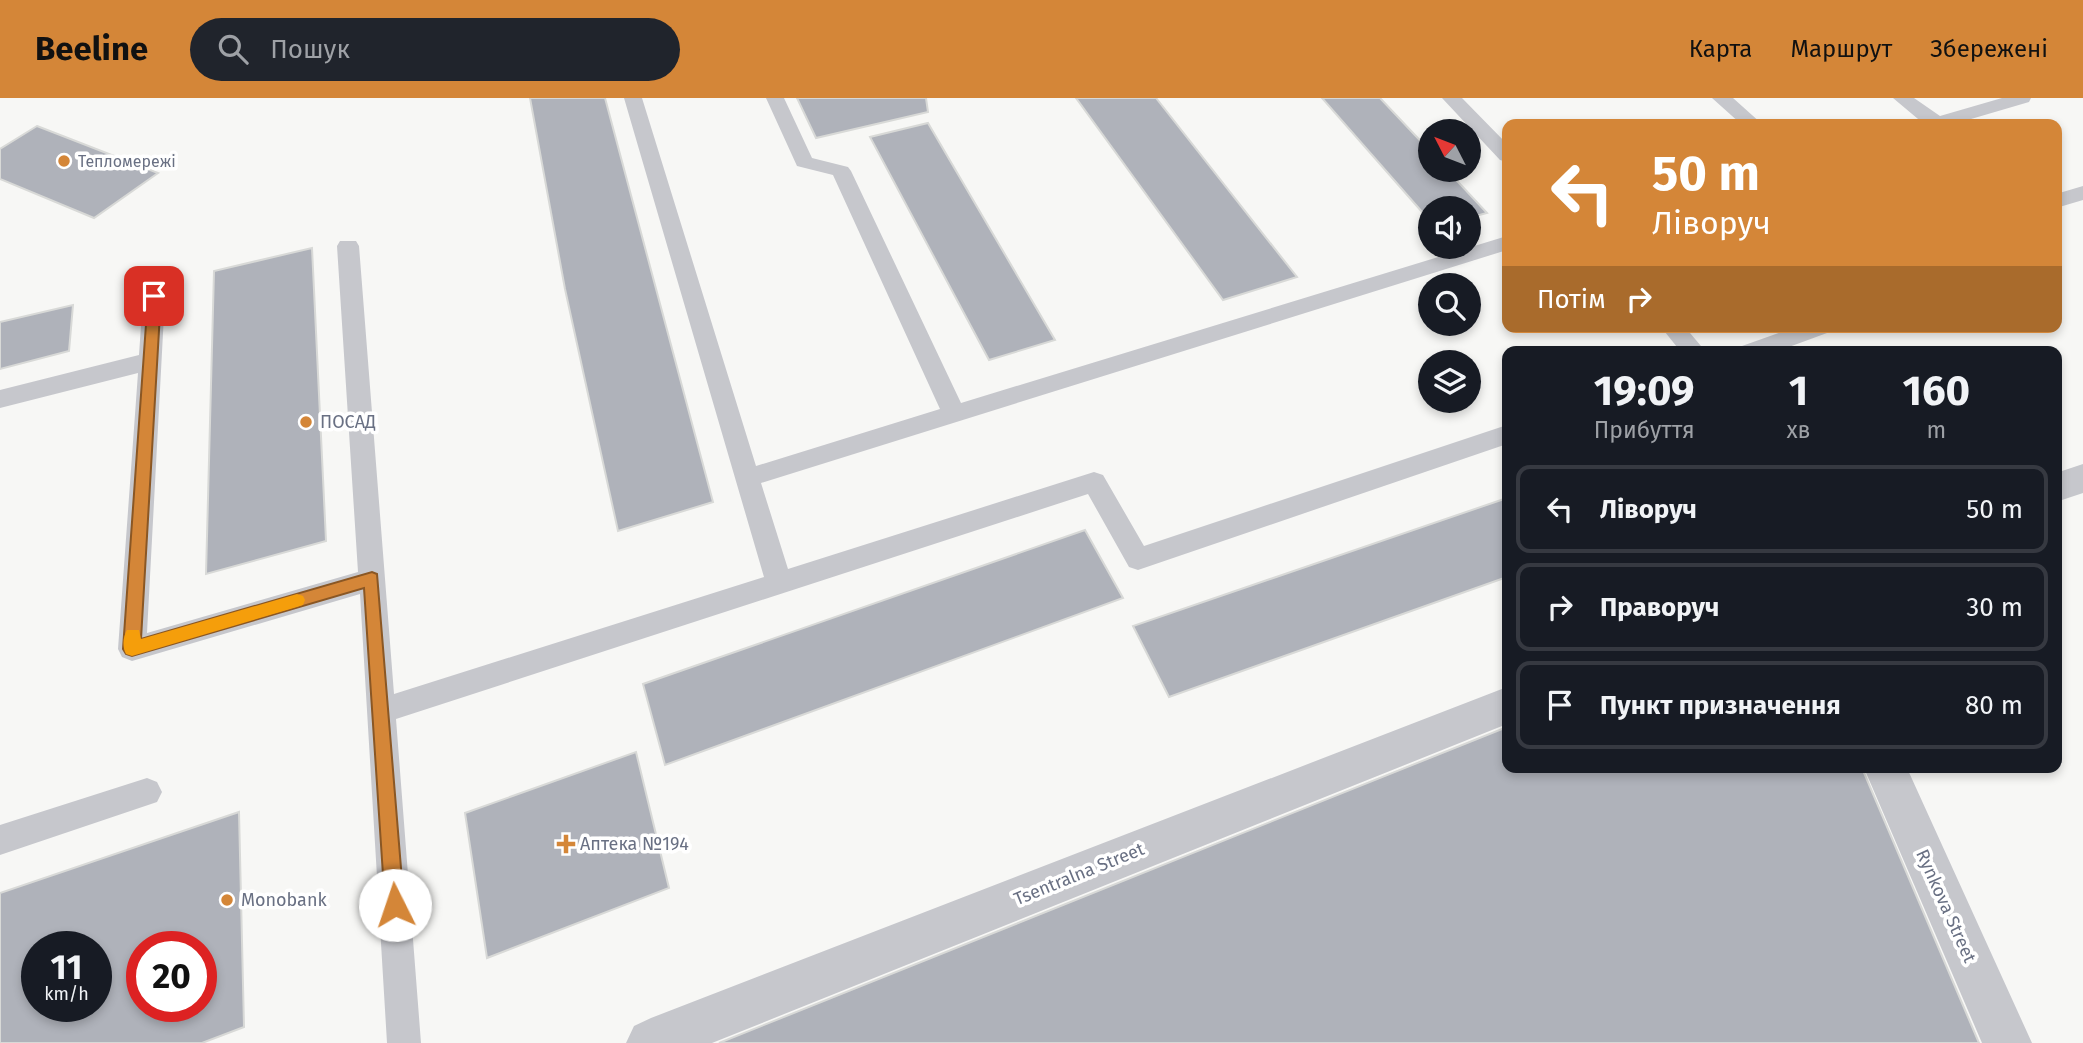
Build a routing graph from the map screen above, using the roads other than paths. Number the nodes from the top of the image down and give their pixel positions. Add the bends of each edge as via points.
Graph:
1 (633, 98) edge
2 (775, 98) edge
3 (1451, 98) edge
4 (1721, 98) edge
5 (1902, 98) edge
6 (2022, 98) edge
7 (1746, 119) edge
8 (1929, 119) edge
9 (1952, 119) edge
10 (1502, 151) edge
11 (2083, 193) edge
12 (2062, 199) edge
13 (1502, 245) edge
14 (348, 246) dead end
15 (154, 296) dead end
16 (1678, 333) edge
17 (1802, 333) edge
18 (1689, 346) edge
19 (1767, 346) edge
20 (150, 361) junction
21 (0, 400) edge
22 (954, 414) junction
23 (1502, 436) edge
24 (747, 478) junction
25 (2083, 478) edge
26 (2062, 486) edge
27 (372, 579) junction
28 (779, 584) junction
29 (1502, 707) edge
30 (382, 711) junction
31 (1887, 773) edge
32 (147, 792) dead end
33 (0, 840) edge
34 (404, 1043) edge
35 (652, 1043) edge
36 (2007, 1043) edge

1 - 24 lane
2 - 22 lane via 804,163 841,171
3 - 10 lane
4 - 7 lane
5 - 8 lane
6 - 9 lane
11 - 12 lane
13 - 22 lane
14 - 27 lane
15 - 20 lane
16 - 18 lane
17 - 19 lane
20 - 21 lane
20 - 27 lane via 132,649
22 - 24 lane
23 - 28 lane via 1138,559 1094,482
24 - 28 lane
25 - 26 street
27 - 30 lane
28 - 30 lane
29 - 35 street, Tsentralna Street
30 - 34 lane
31 - 36 street, Rynkova Street
32 - 33 lane

